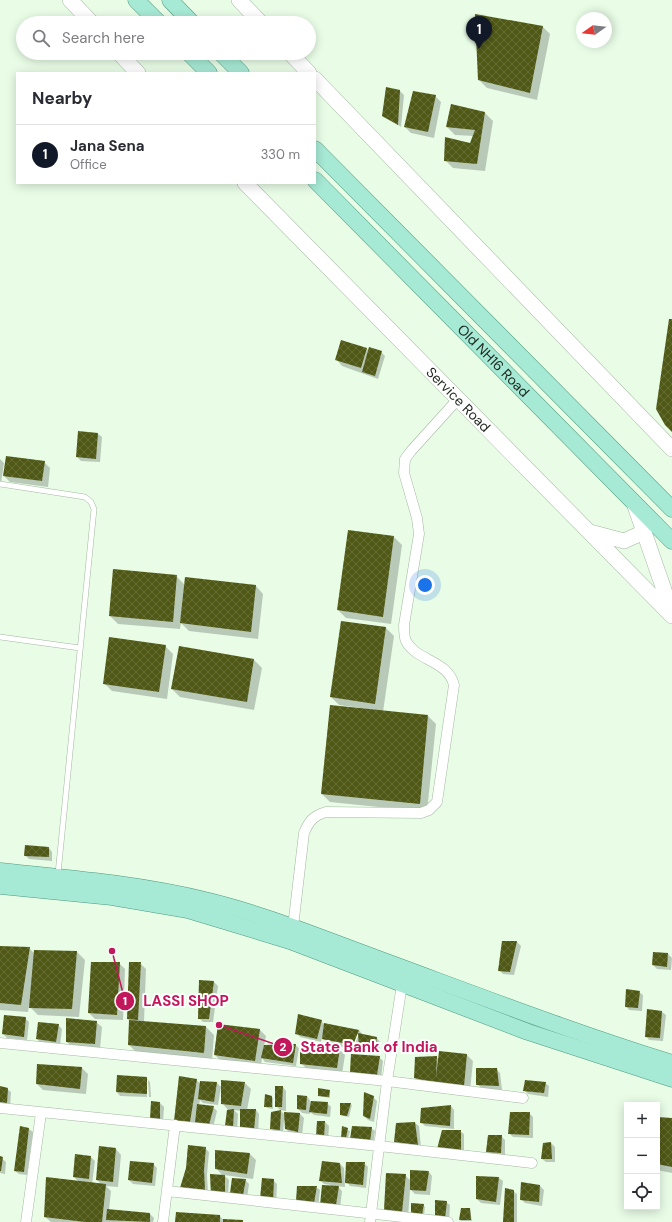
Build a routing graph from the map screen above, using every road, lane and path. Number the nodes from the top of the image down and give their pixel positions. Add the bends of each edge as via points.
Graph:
1 (70, 0) edge
2 (136, 0) edge
3 (170, 0) edge
4 (239, 0) edge
5 (85, 16) edge
6 (152, 16) edge
7 (185, 16) edge
8 (254, 16) edge
9 (126, 60) edge
10 (196, 60) edge
11 (228, 60) edge
12 (297, 60) edge
13 (137, 72) edge
14 (209, 72) edge
15 (240, 72) edge
16 (308, 72) edge
17 (316, 80) edge
18 (316, 150) edge
19 (316, 181) edge
20 (245, 184) edge
21 (458, 399) junction
22 (672, 449) edge
23 (0, 484) edge
24 (634, 503) junction
25 (672, 509) edge
26 (587, 531) junction
27 (644, 532) junction
28 (672, 542) edge
29 (672, 613) edge
30 (672, 616) edge
31 (0, 637) edge
32 (80, 648) junction
33 (0, 871) edge
34 (56, 884) junction
35 (0, 886) edge
36 (293, 927) junction
37 (404, 976) junction
38 (0, 1043) edge
39 (672, 1062) edge
40 (672, 1079) edge
41 (387, 1081) junction
42 (523, 1098) dead end
43 (0, 1108) edge
44 (41, 1113) junction
45 (175, 1125) junction
46 (379, 1146) junction
47 (532, 1163) dead end
48 (167, 1191) junction
49 (370, 1217) edge
50 (26, 1222) edge
51 (163, 1222) edge
52 (448, 1222) edge

1 - 5 street
2 - 6 main road
3 - 7 main road
4 - 8 street
9 - 13 street
10 - 14 main road
11 - 15 main road
12 - 16 street
17 - 22 street
18 - 25 main road, Old NH16 Road
19 - 24 main road, Old NH16 Road
20 - 21 street, Service Road
21 - 26 street, Service Road
21 - 36 street via 411,451 405,460 404,473 419,534 404,625 405,640 412,649 445,669 454,685 437,802 421,814 326,812 316,815 309,821 304,833
23 - 32 lane via 85,497 91,502 94,509
24 - 27 street
24 - 28 main road, Old NH16 Road
26 - 27 street via 624,541
26 - 30 street, Service Road
27 - 29 street
31 - 32 lane
32 - 34 lane
33 - 34 main road
34 - 35 main road
34 - 36 main road via 178,894 229,906
34 - 37 main road via 120,899 188,910
36 - 37 main road
37 - 39 main road
37 - 40 main road via 528,1032
37 - 41 street
38 - 41 street
41 - 42 street
41 - 46 street
43 - 44 street
44 - 45 street
44 - 50 street
45 - 46 street
45 - 48 street
46 - 47 street
46 - 49 street
48 - 49 street
48 - 51 street
49 - 52 street

